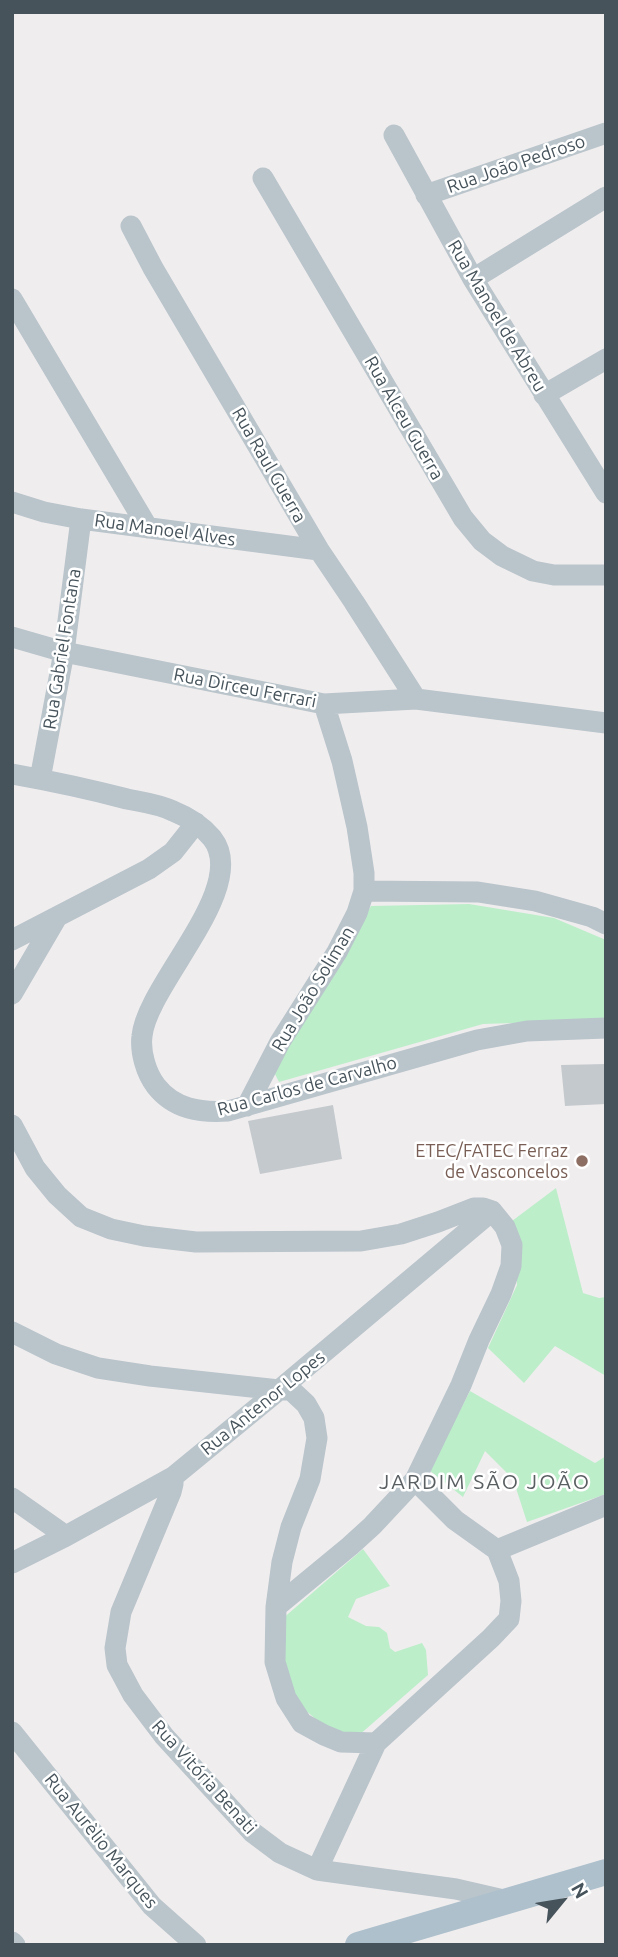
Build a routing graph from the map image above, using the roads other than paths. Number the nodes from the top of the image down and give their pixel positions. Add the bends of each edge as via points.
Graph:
1 (606, 133) edge
2 (394, 135) dead end
3 (263, 178) dead end
4 (426, 195) junction
5 (606, 197) edge
6 (131, 226) dead end
7 (472, 279) junction
8 (12, 299) edge
9 (606, 359) edge
10 (544, 395) junction
11 (606, 493) edge
12 (12, 502) edge
13 (81, 519) junction
14 (148, 528) junction
15 (319, 550) junction
16 (606, 575) edge
17 (12, 637) edge
18 (64, 652) junction
19 (416, 699) junction
20 (324, 704) junction
21 (606, 723) edge
22 (12, 774) edge
23 (40, 779) junction
24 (195, 823) junction
25 (364, 891) junction
26 (58, 916) junction
27 (606, 924) edge
28 (15, 935) edge
29 (12, 994) edge
30 (606, 1028) edge
31 (247, 1105) junction
32 (12, 1125) edge
33 (492, 1211) junction
34 (12, 1332) edge
35 (279, 1390) junction
36 (173, 1476) junction
37 (415, 1480) junction
38 (12, 1498) edge
39 (606, 1505) edge
40 (66, 1536) junction
41 (497, 1550) junction
42 (12, 1563) edge
43 (276, 1607) junction
44 (12, 1732) edge
45 (376, 1743) junction
46 (317, 1870) junction
47 (606, 1872) edge
48 (508, 1901) junction
49 (196, 1945) edge
50 (358, 1945) edge

1 - 4 street, Rua João Pedroso
2 - 4 street, Rua Manoel de Abreu
3 - 16 street, Rua Alceu Guerra via 463,518 482,541 533,571
4 - 7 street, Rua Manoel de Abreu
5 - 7 street
6 - 15 street, Rua Raul Guerra
7 - 10 street, Rua Manoel de Abreu
8 - 14 street
9 - 10 street
10 - 11 street, Rua Manoel de Abreu
12 - 13 street, Rua Manoel Alves
13 - 14 street, Rua Manoel Alves
13 - 18 street, Rua Gabriel Fontana
14 - 15 street, Rua Manoel Alves
15 - 19 street, Rua Raul Guerra
17 - 18 street, Rua Dirceu Ferrari
18 - 20 street, Rua Dirceu Ferrari
18 - 23 street, Rua Gabriel Fontana
19 - 20 street, Rua Dirceu Ferrari
19 - 21 street, Rua Dirceu Ferrari
20 - 25 street, Rua João Soliman via 357,827
22 - 23 street
23 - 24 street via 171,809
24 - 26 street via 173,852 149,869
24 - 31 street, Rua Carlos de Carvalho via 214,840 221,878 147,1015 142,1054 151,1080 163,1095 181,1105 207,1112
25 - 27 street via 478,892 535,901
25 - 31 street, Rua João Soliman via 337,952
26 - 28 street
26 - 29 street
30 - 31 street, Rua Carlos de Carvalho via 527,1031 477,1040
32 - 33 street via 35,1168 81,1217 144,1236 196,1242 361,1241 401,1234 474,1208
33 - 35 street, Rua Antenor Lopes
33 - 37 street via 512,1245 511,1266
34 - 35 street via 98,1367
35 - 36 street, Rua Antenor Lopes
35 - 43 street via 291,1390 306,1404 317,1438 310,1479 282,1562
36 - 40 street, Rua Antenor Lopes
36 - 46 street, Rua Vitória Benati via 171,1492 121,1612 117,1665 164,1736 252,1832
37 - 41 street via 455,1520
37 - 43 street via 372,1526
38 - 40 street
39 - 41 street
40 - 42 street, Rua Antenor Lopes
41 - 45 street via 509,1581 509,1619
43 - 45 street via 275,1662 286,1698 302,1723 341,1742
44 - 49 street, Rua Aurèlio Marques via 152,1906
45 - 46 street
46 - 48 street, Rua Vitória Benati via 456,1889
47 - 48 main road
48 - 50 main road

